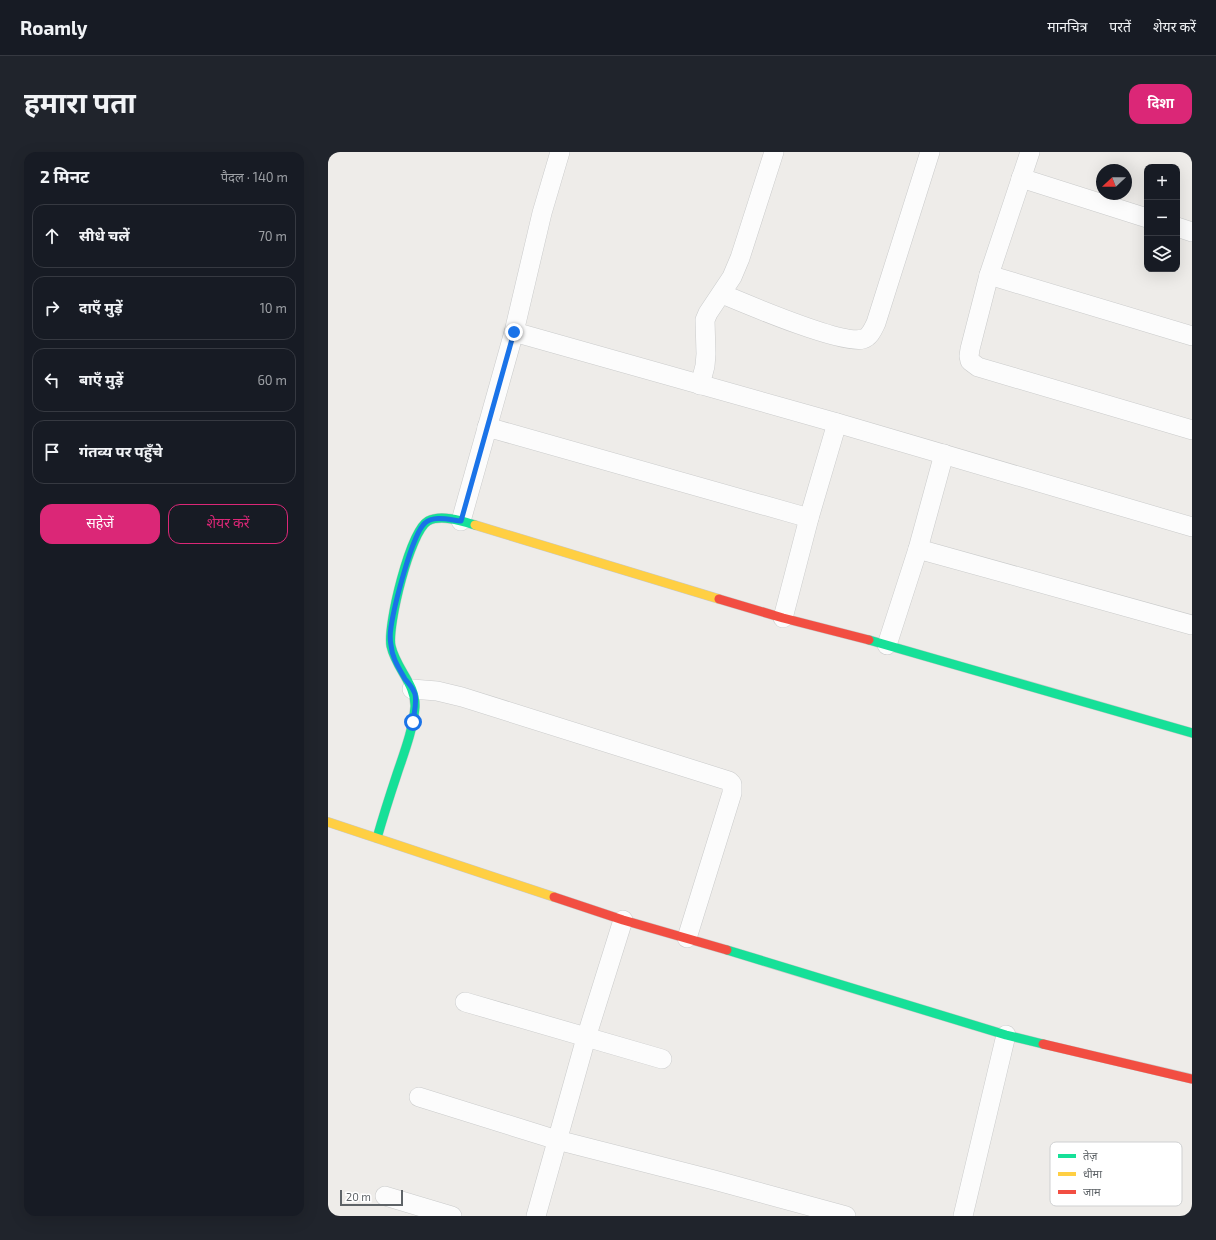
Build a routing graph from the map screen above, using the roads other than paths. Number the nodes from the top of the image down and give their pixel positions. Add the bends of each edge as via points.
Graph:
1 (560, 152) edge
2 (774, 152) edge
3 (930, 152) edge
4 (1030, 152) edge
5 (1021, 178) junction
6 (1144, 217) edge
7 (1180, 228) edge
8 (1192, 232) edge
9 (989, 275) junction
10 (722, 294) junction
11 (514, 332) junction
12 (1192, 336) edge
13 (700, 385) junction
14 (836, 424) junction
15 (487, 426) junction
16 (1192, 430) edge
17 (944, 454) junction
18 (809, 518) junction
19 (461, 521) junction
20 (1192, 527) edge
21 (918, 549) junction
22 (783, 618) junction
23 (1192, 625) edge
24 (887, 646) junction
25 (412, 689) junction
26 (1192, 734) edge
27 (328, 822) edge
28 (377, 838) junction
29 (622, 920) junction
30 (687, 938) junction
31 (465, 1002) dead end
32 (1006, 1035) junction
33 (586, 1038) junction
34 (662, 1059) dead end
35 (1192, 1079) edge
36 (419, 1097) dead end
37 (557, 1140) junction
38 (385, 1196) dead end
39 (452, 1216) edge
40 (536, 1216) edge
41 (846, 1216) edge
42 (963, 1216) edge

1 - 11 street via 542,213
2 - 10 street via 740,258
3 - 10 street via 876,323 865,339 840,338
4 - 5 street
5 - 6 street
5 - 9 street
7 - 8 street
9 - 12 street
9 - 16 street via 968,356 973,364
10 - 13 street via 705,320 706,354
11 - 13 street
11 - 15 street
13 - 14 street
14 - 17 street
14 - 18 street
15 - 18 street
15 - 19 street
17 - 20 street
17 - 21 street
18 - 22 street
19 - 22 street
19 - 25 street via 444,519 425,522 412,546 390,628 393,657
21 - 23 street
21 - 24 street
22 - 24 street
24 - 26 street
25 - 28 street via 415,701 413,722
25 - 30 street via 462,697 729,781 732,784 732,793
27 - 28 street
28 - 29 street
29 - 30 street
29 - 33 street
30 - 32 street
31 - 33 street
32 - 35 street
32 - 42 street
33 - 34 street
33 - 37 street
36 - 37 street
37 - 40 street
37 - 41 street
38 - 39 street

